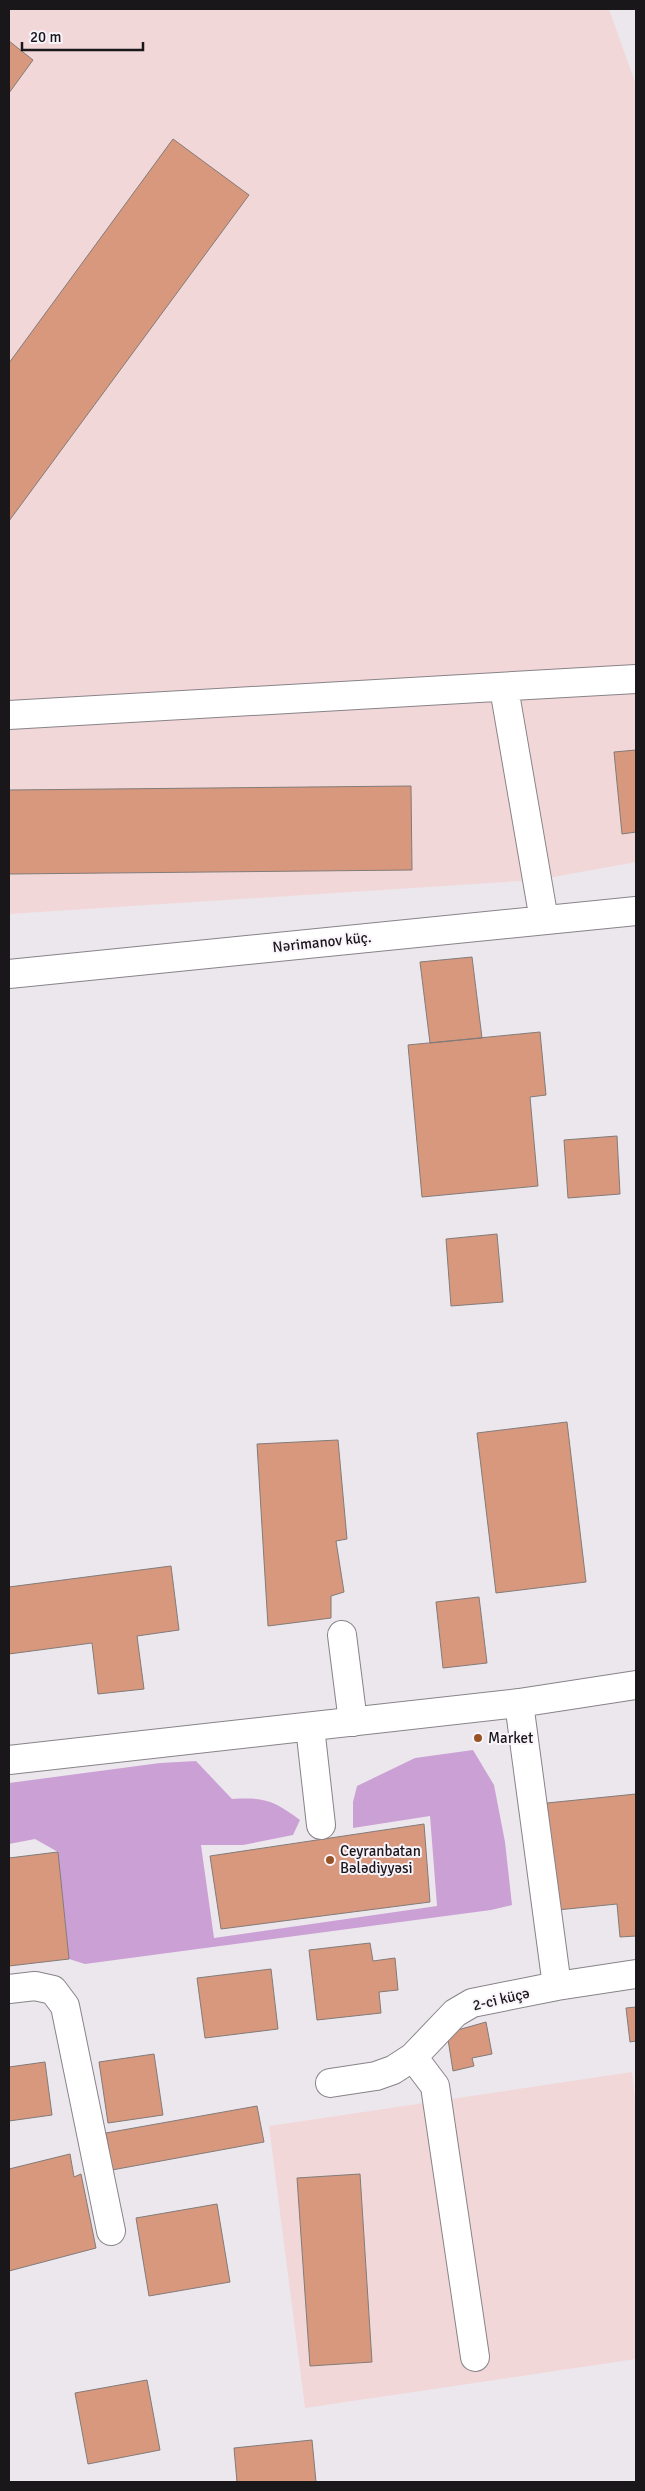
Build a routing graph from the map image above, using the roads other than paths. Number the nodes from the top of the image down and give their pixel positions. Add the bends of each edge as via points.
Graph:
1 (636, 679) edge
2 (504, 688) junction
3 (9, 715) edge
4 (636, 911) edge
5 (544, 920) junction
6 (9, 974) edge
7 (342, 1635) dead end
8 (636, 1685) edge
9 (518, 1703) junction
10 (352, 1722) junction
11 (310, 1728) junction
12 (9, 1760) edge
13 (322, 1824) dead end
14 (636, 1974) edge
15 (557, 1986) junction
16 (9, 1989) edge
17 (413, 2057) junction
18 (330, 2083) dead end
19 (111, 2232) dead end
20 (475, 2357) dead end

1 - 2 street
2 - 3 street
2 - 5 street
4 - 5 street, Nərimanov küç.
5 - 6 street, Nərimanov küç.
7 - 10 street
8 - 9 street
9 - 10 street
9 - 15 street
10 - 11 street
11 - 12 street
11 - 13 street
14 - 15 street, 2-ci küçə
15 - 17 street, 2-ci küçə via 472,2003 455,2013
16 - 19 street via 34,1986 53,1990 64,2006
17 - 18 street, 2-ci küçə via 376,2076
17 - 20 street via 435,2086

